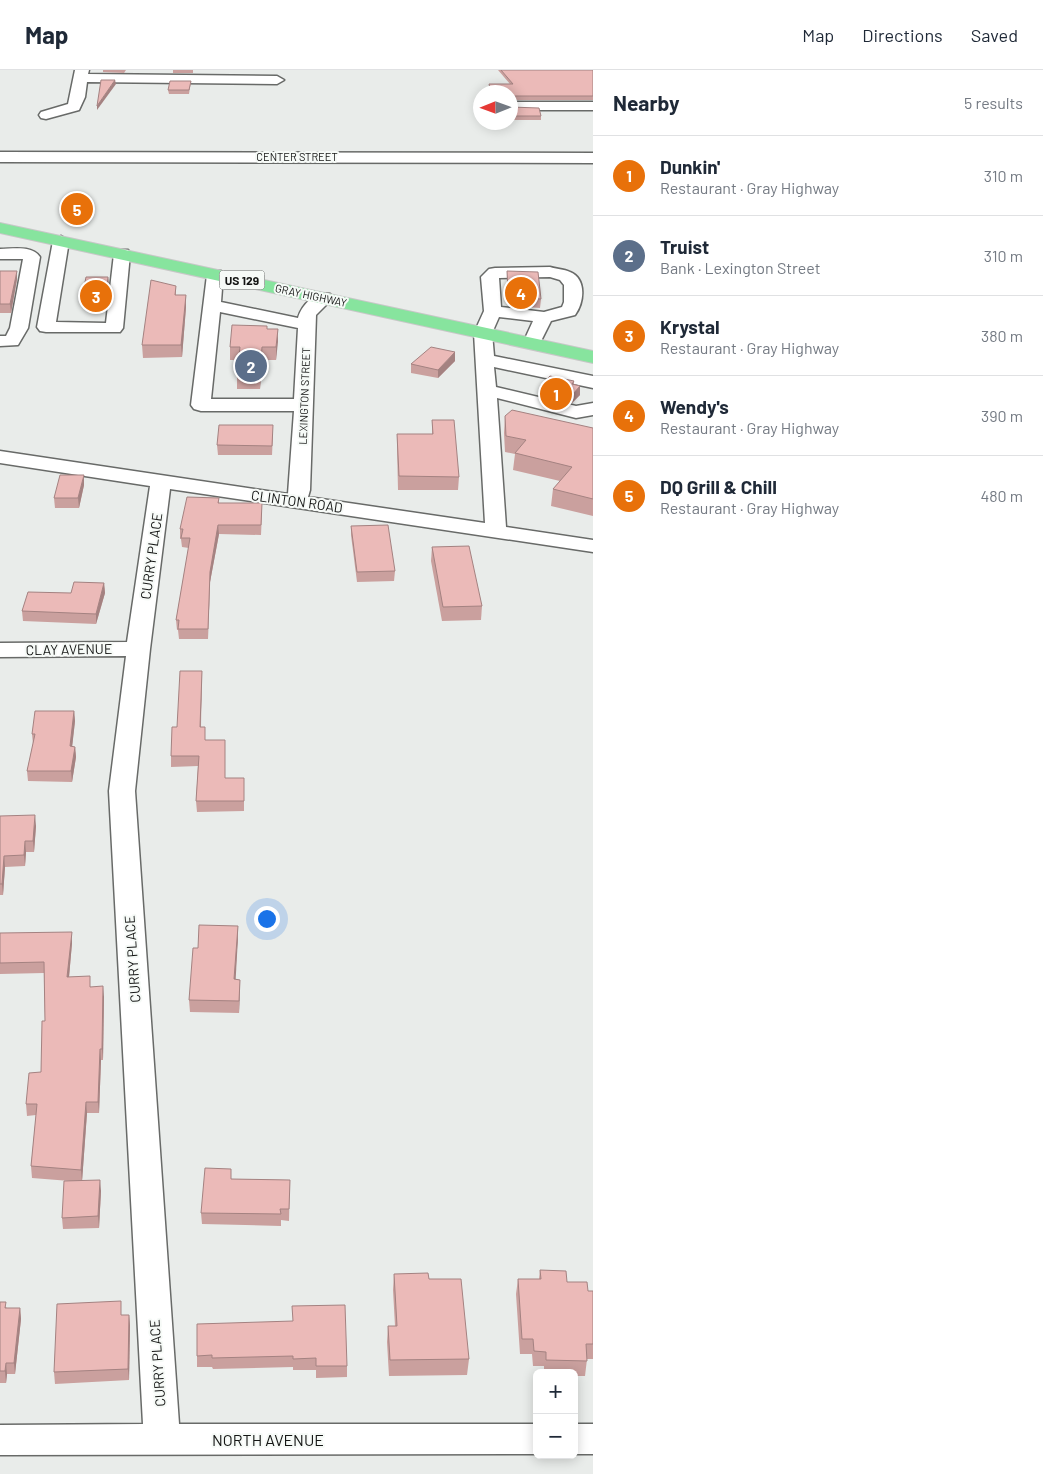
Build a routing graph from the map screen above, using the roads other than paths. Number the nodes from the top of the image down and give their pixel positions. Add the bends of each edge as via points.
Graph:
1 (81, 74) edge
2 (277, 80) dead end
3 (518, 106) edge
4 (593, 106) edge
5 (46, 115) dead end
6 (0, 157) edge
7 (593, 158) edge
8 (0, 228) edge
9 (42, 237) junction
10 (61, 241) junction
11 (0, 254) edge
12 (26, 254) junction
13 (122, 254) junction
14 (215, 274) junction
15 (324, 298) junction
16 (212, 306) junction
17 (492, 306) junction
18 (552, 315) junction
19 (307, 326) junction
20 (483, 333) junction
21 (532, 343) junction
22 (4, 344) edge
23 (593, 357) edge
24 (485, 360) junction
25 (593, 382) edge
26 (487, 390) junction
27 (529, 400) junction
28 (304, 405) junction
29 (584, 411) edge
30 (501, 416) junction
31 (561, 430) edge
32 (0, 457) edge
33 (161, 481) junction
34 (296, 501) junction
35 (496, 531) junction
36 (593, 546) edge
37 (138, 649) junction
38 (0, 650) edge
39 (162, 1439) junction
40 (0, 1440) edge
41 (533, 1440) edge
42 (578, 1440) edge
43 (593, 1440) edge

1 - 2 street
1 - 5 street via 74,108
3 - 4 street
6 - 7 street, CENTER STREET
8 - 9 highway, GRAY HIGHWAY / US 129
9 - 10 highway, GRAY HIGHWAY / US 129
9 - 12 street
10 - 13 highway, GRAY HIGHWAY / US 129
10 - 13 street via 46,327 114,328
11 - 12 street
12 - 22 street via 32,257 19,328
13 - 14 highway, GRAY HIGHWAY / US 129
14 - 15 highway, GRAY HIGHWAY / US 129
14 - 16 street
15 - 19 street, LEXINGTON STREET via 307,315
15 - 20 highway, GRAY HIGHWAY / US 129
16 - 19 street
16 - 28 street via 201,404
17 - 18 street
17 - 18 street via 488,277 495,273 550,272 566,276 574,284 569,311
17 - 20 street
18 - 21 street
19 - 28 street, LEXINGTON STREET
20 - 21 highway, GRAY HIGHWAY / US 129
20 - 24 street
21 - 23 highway, GRAY HIGHWAY / US 129
24 - 25 street
24 - 26 street
26 - 27 street
26 - 30 street
27 - 29 street
27 - 30 street
28 - 34 street, LEXINGTON STREET via 300,490
29 - 31 street
30 - 35 street
32 - 33 street, CLINTON ROAD
33 - 34 street, CLINTON ROAD
33 - 37 street, CURRY PLACE
34 - 35 street, CLINTON ROAD
35 - 36 street, CLINTON ROAD
37 - 38 street, CLAY AVENUE
37 - 39 street, CURRY PLACE via 122,791
39 - 40 street, NORTH AVENUE
39 - 41 street, NORTH AVENUE
42 - 43 street

